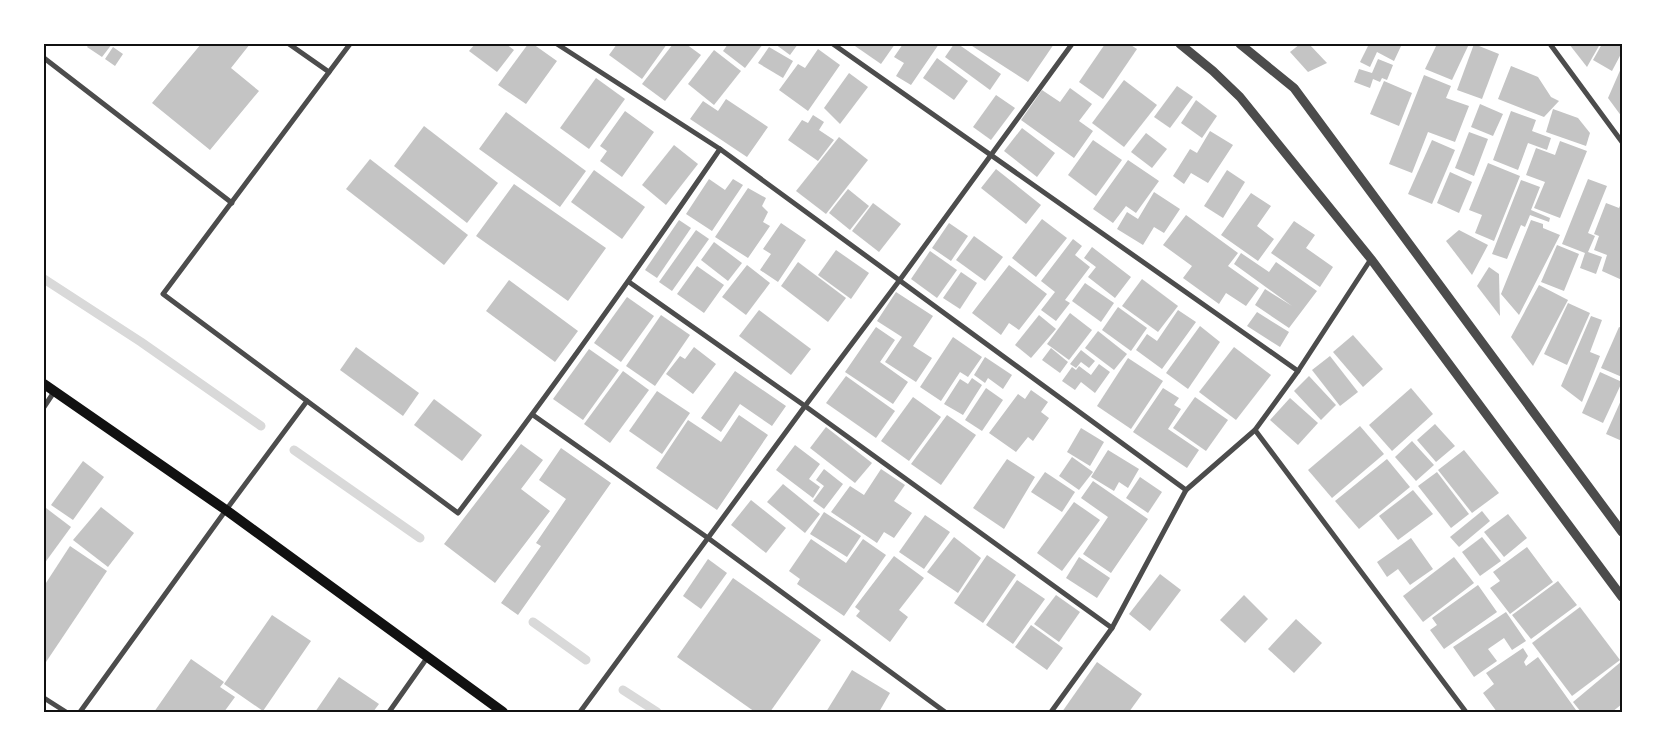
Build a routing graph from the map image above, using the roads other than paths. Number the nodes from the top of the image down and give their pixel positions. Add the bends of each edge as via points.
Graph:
1 (290, 44) edge
2 (350, 44) edge
3 (557, 44) edge
4 (833, 44) edge
5 (1072, 44) edge
6 (1180, 44) edge
7 (1240, 44) edge
8 (1550, 44) edge
9 (44, 58) edge
10 (329, 72) junction
11 (1622, 142) edge
12 (720, 149) junction
13 (990, 154) junction
14 (232, 203) junction
15 (1371, 259) junction
16 (900, 281) junction
17 (629, 282) junction
18 (1298, 371) junction
19 (44, 384) edge
20 (54, 392) junction
21 (307, 401) junction
22 (44, 406) edge
23 (805, 406) junction
24 (533, 415) junction
25 (1255, 430) junction
26 (1186, 490) junction
27 (226, 510) junction
28 (1622, 532) edge
29 (708, 538) junction
30 (1622, 597) edge
31 (1112, 628) junction
32 (426, 658) junction
33 (44, 698) edge
34 (66, 712) edge
35 (80, 712) edge
36 (389, 712) edge
37 (503, 712) edge
38 (580, 712) edge
39 (945, 712) edge
40 (1051, 712) edge
41 (1466, 712) edge

1 - 10 street
2 - 10 street
3 - 12 street
4 - 13 street
5 - 13 street
6 - 15 street via 1240,97
7 - 28 street via 1294,88
8 - 11 street
9 - 14 street
10 - 14 street
12 - 16 street
12 - 17 street
13 - 16 street
13 - 18 street
14 - 21 street via 163,294
15 - 18 street
15 - 30 street
16 - 23 street
16 - 26 street
17 - 23 street
17 - 24 street
18 - 25 street
19 - 20 main road
20 - 22 street
20 - 27 main road
21 - 24 street via 458,513
21 - 27 street
23 - 29 street
23 - 31 street
24 - 29 street
25 - 26 street
25 - 41 street
26 - 31 street
27 - 32 main road
27 - 35 street
29 - 38 street
29 - 39 street
31 - 40 street
32 - 36 street
32 - 37 main road
33 - 34 street

